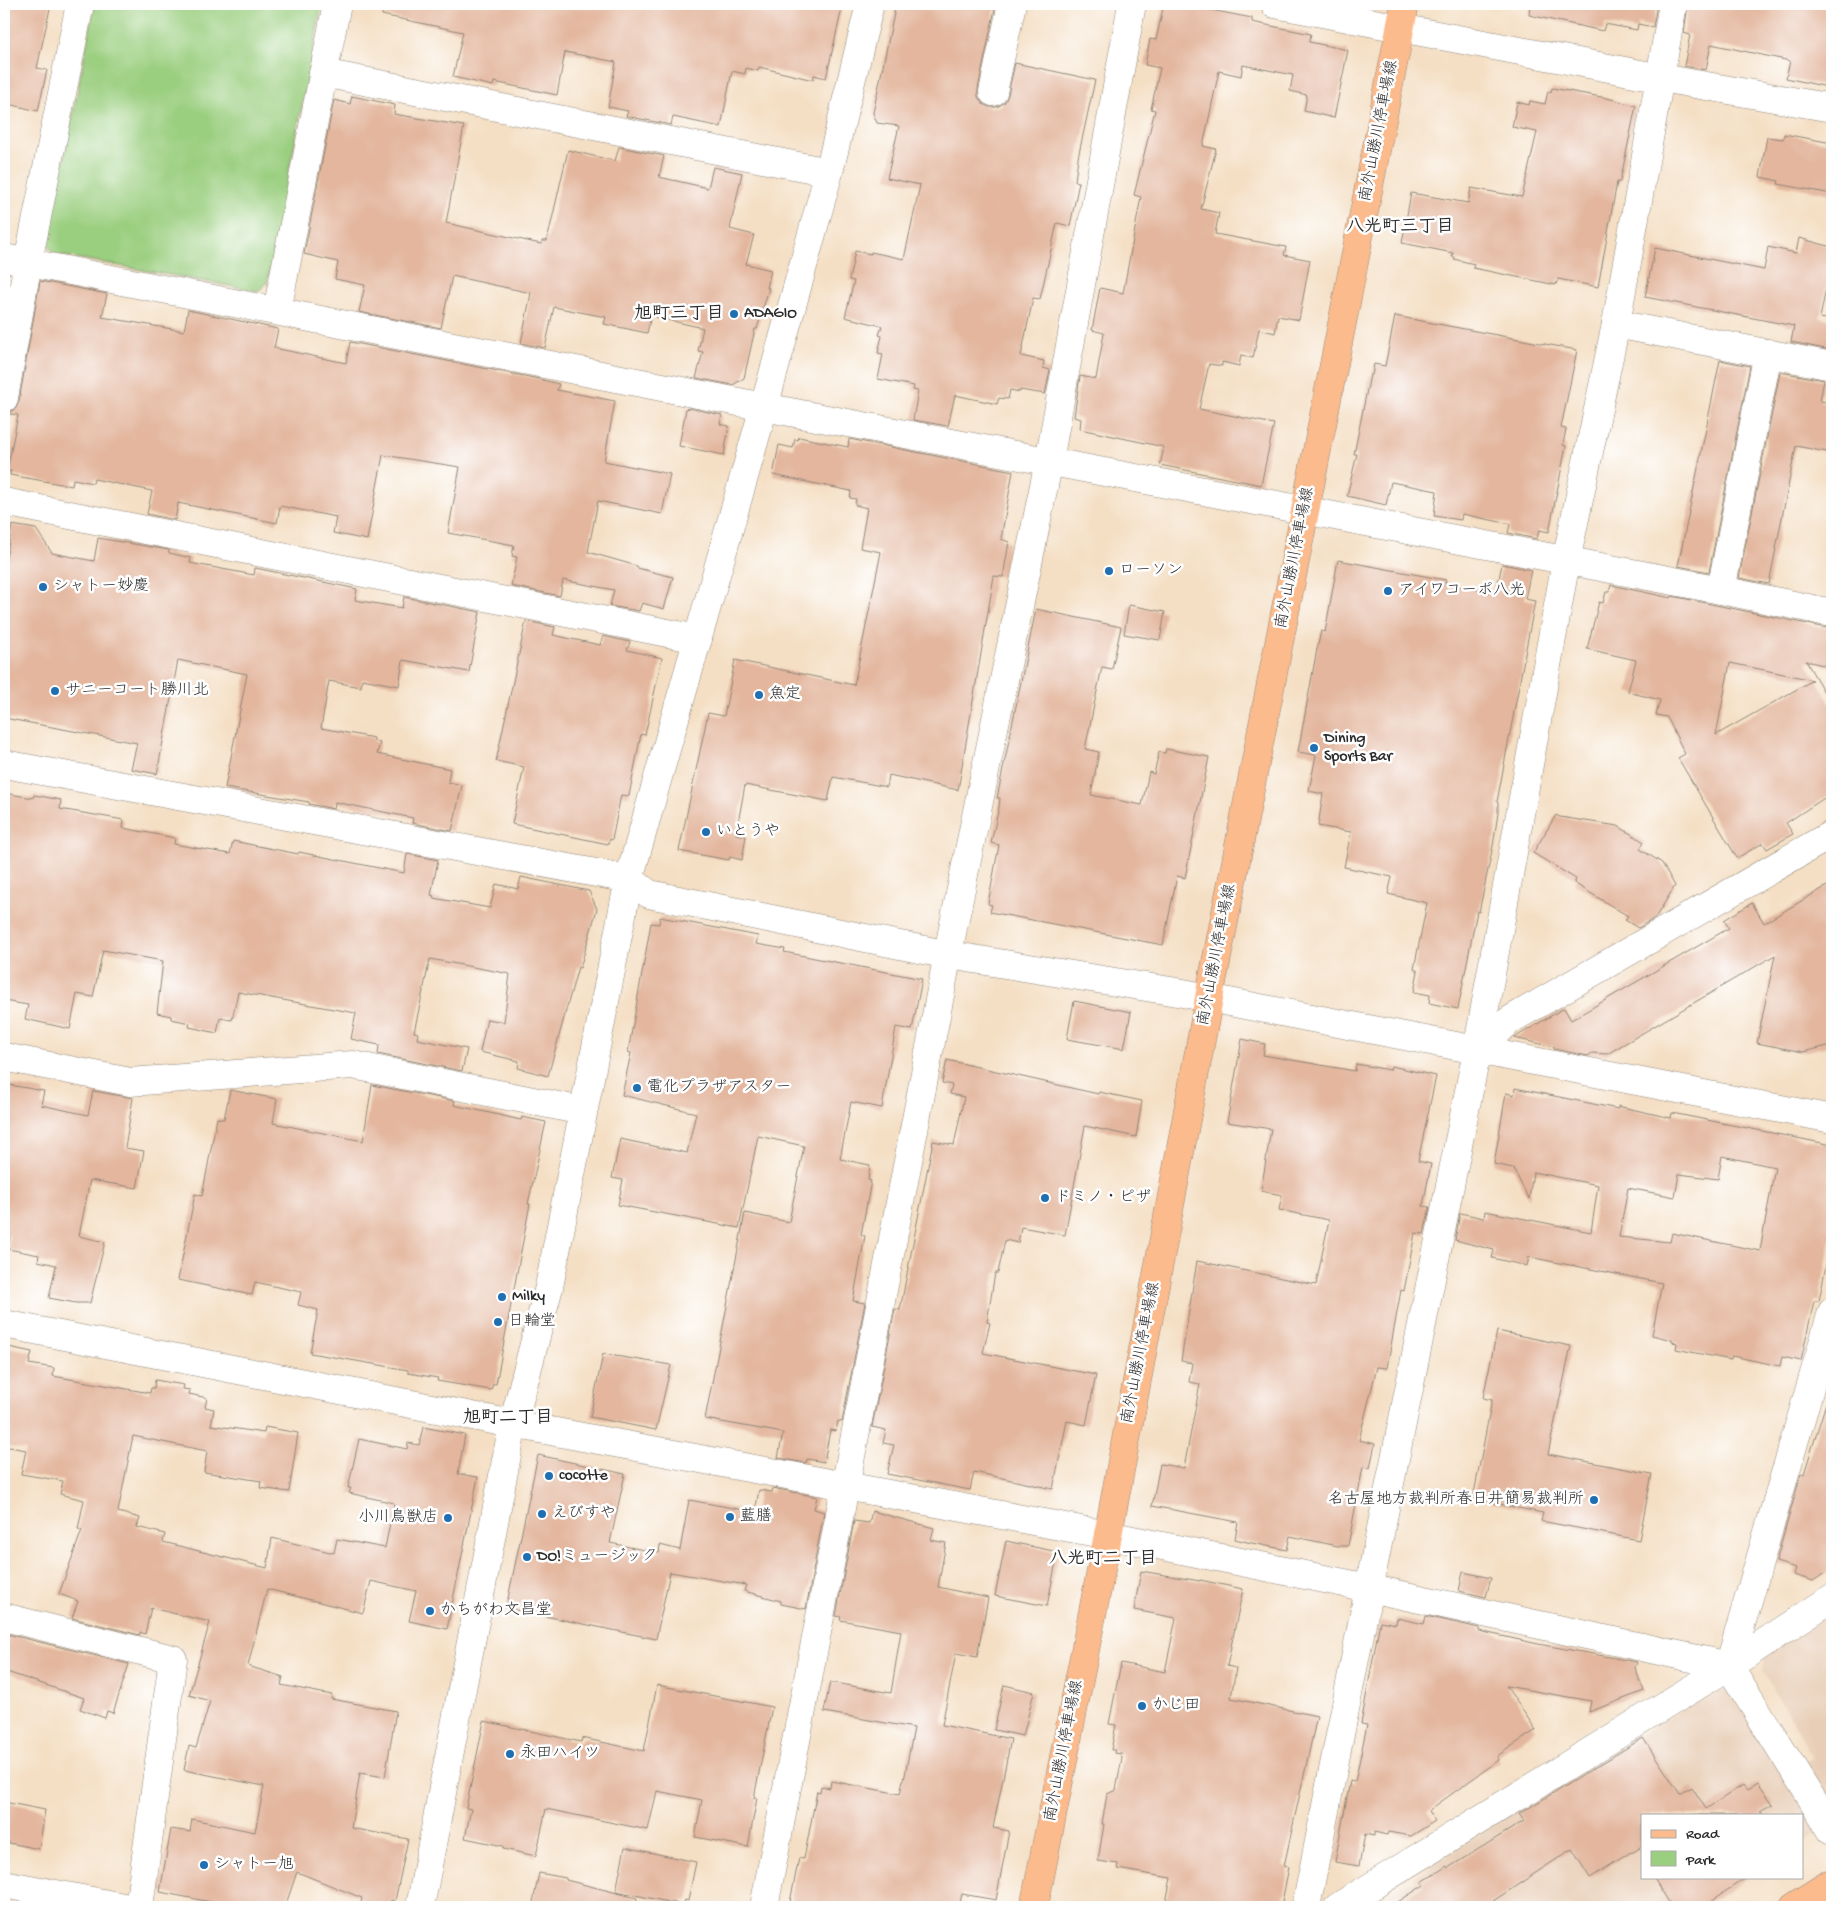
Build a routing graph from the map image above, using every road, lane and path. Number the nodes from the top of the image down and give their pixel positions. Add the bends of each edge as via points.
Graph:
1 (80, 4) edge
2 (337, 4) edge
3 (870, 4) edge
4 (1012, 4) edge
5 (1132, 4) edge
6 (1275, 4) edge
7 (1673, 4) edge
8 (1402, 16) edge
9 (323, 74) junction
10 (1661, 78) junction
11 (993, 92) dead end
12 (1832, 108) edge
13 (828, 172) junction
14 (16, 260) edge
15 (277, 311) junction
16 (1616, 324) junction
17 (1768, 353) junction
18 (1832, 366) edge
19 (4, 398) edge
20 (764, 407) junction
21 (1048, 460) junction
22 (4, 502) edge
23 (1305, 511) junction
24 (1566, 561) junction
25 (1721, 590) junction
26 (1832, 613) edge
27 (698, 639) junction
28 (4, 764) edge
29 (1832, 834) edge
30 (629, 879) junction
31 (948, 955) junction
32 (1209, 998) junction
33 (1477, 1051) junction
34 (4, 1057) edge
35 (583, 1111) junction
36 (1832, 1119) edge
37 (1832, 1312) edge
38 (4, 1324) edge
39 (513, 1424) junction
40 (845, 1485) junction
41 (1108, 1535) junction
42 (1369, 1588) junction
43 (1832, 1598) edge
44 (4, 1617) edge
45 (1729, 1666) junction
46 (1832, 1831) edge
47 (1832, 1883) edge
48 (4, 1884) edge
49 (124, 1907) edge
50 (139, 1907) edge
51 (420, 1907) edge
52 (764, 1907) edge
53 (1034, 1907) edge
54 (1306, 1907) edge
55 (1338, 1907) edge
56 (1794, 1907) edge

1 - 14 street
2 - 9 street
3 - 13 street
4 - 11 street
5 - 21 street
6 - 8 street
7 - 10 street
8 - 10 street
8 - 23 main road, 南外山勝川停車場線
9 - 13 street
9 - 15 street
10 - 12 street
10 - 16 street
13 - 20 street
14 - 15 street
14 - 19 street
15 - 20 street
16 - 17 street
16 - 24 street
17 - 18 street
17 - 25 street
20 - 21 street
20 - 27 street
21 - 23 street
21 - 31 street
22 - 27 street
23 - 24 street
23 - 32 main road, 南外山勝川停車場線
24 - 25 street
24 - 33 street
25 - 26 street
27 - 30 street
28 - 30 street
29 - 33 street via 1510,1020
30 - 31 street via 649,894
30 - 35 street
31 - 32 street
31 - 40 street
32 - 33 street
32 - 41 main road, 南外山勝川停車場線
33 - 36 street
33 - 42 street
34 - 35 street via 130,1082 353,1065
35 - 39 street via 549,1287
37 - 45 street
38 - 39 street
39 - 40 street
39 - 51 street
40 - 41 street
40 - 52 street
41 - 42 street
41 - 53 main road, 南外山勝川停車場線
42 - 45 street
42 - 54 street
43 - 45 street
44 - 50 street via 173,1659
45 - 46 street
45 - 55 street
47 - 56 main road
48 - 49 street

